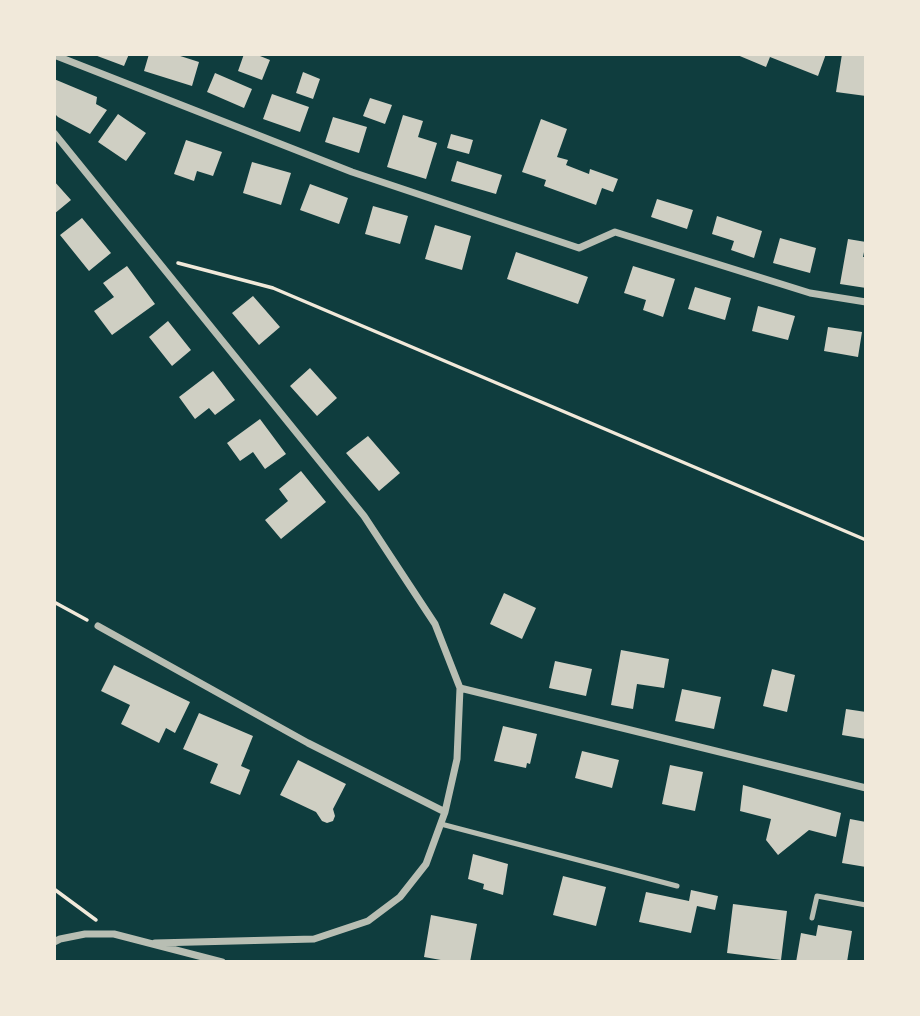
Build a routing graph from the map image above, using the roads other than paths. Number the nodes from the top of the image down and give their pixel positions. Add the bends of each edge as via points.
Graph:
1 (54, 55) edge
2 (54, 133) edge
3 (866, 302) edge
4 (98, 626) road end
5 (460, 688) junction
6 (866, 788) edge
7 (446, 812) junction
8 (441, 824) junction
9 (677, 886) dead end
10 (866, 905) edge
11 (812, 918) dead end
12 (54, 942) edge
13 (155, 943) junction
14 (222, 962) edge

1 - 3 street via 352,172 579,248 615,232 810,293
2 - 5 street via 365,516 435,624
4 - 7 street via 308,743
5 - 6 street
5 - 7 street via 457,759
7 - 8 street
8 - 9 lane
8 - 13 street via 426,864 400,897 368,921 314,939
10 - 11 lane via 817,897
12 - 13 street via 85,934 114,934
13 - 14 street

